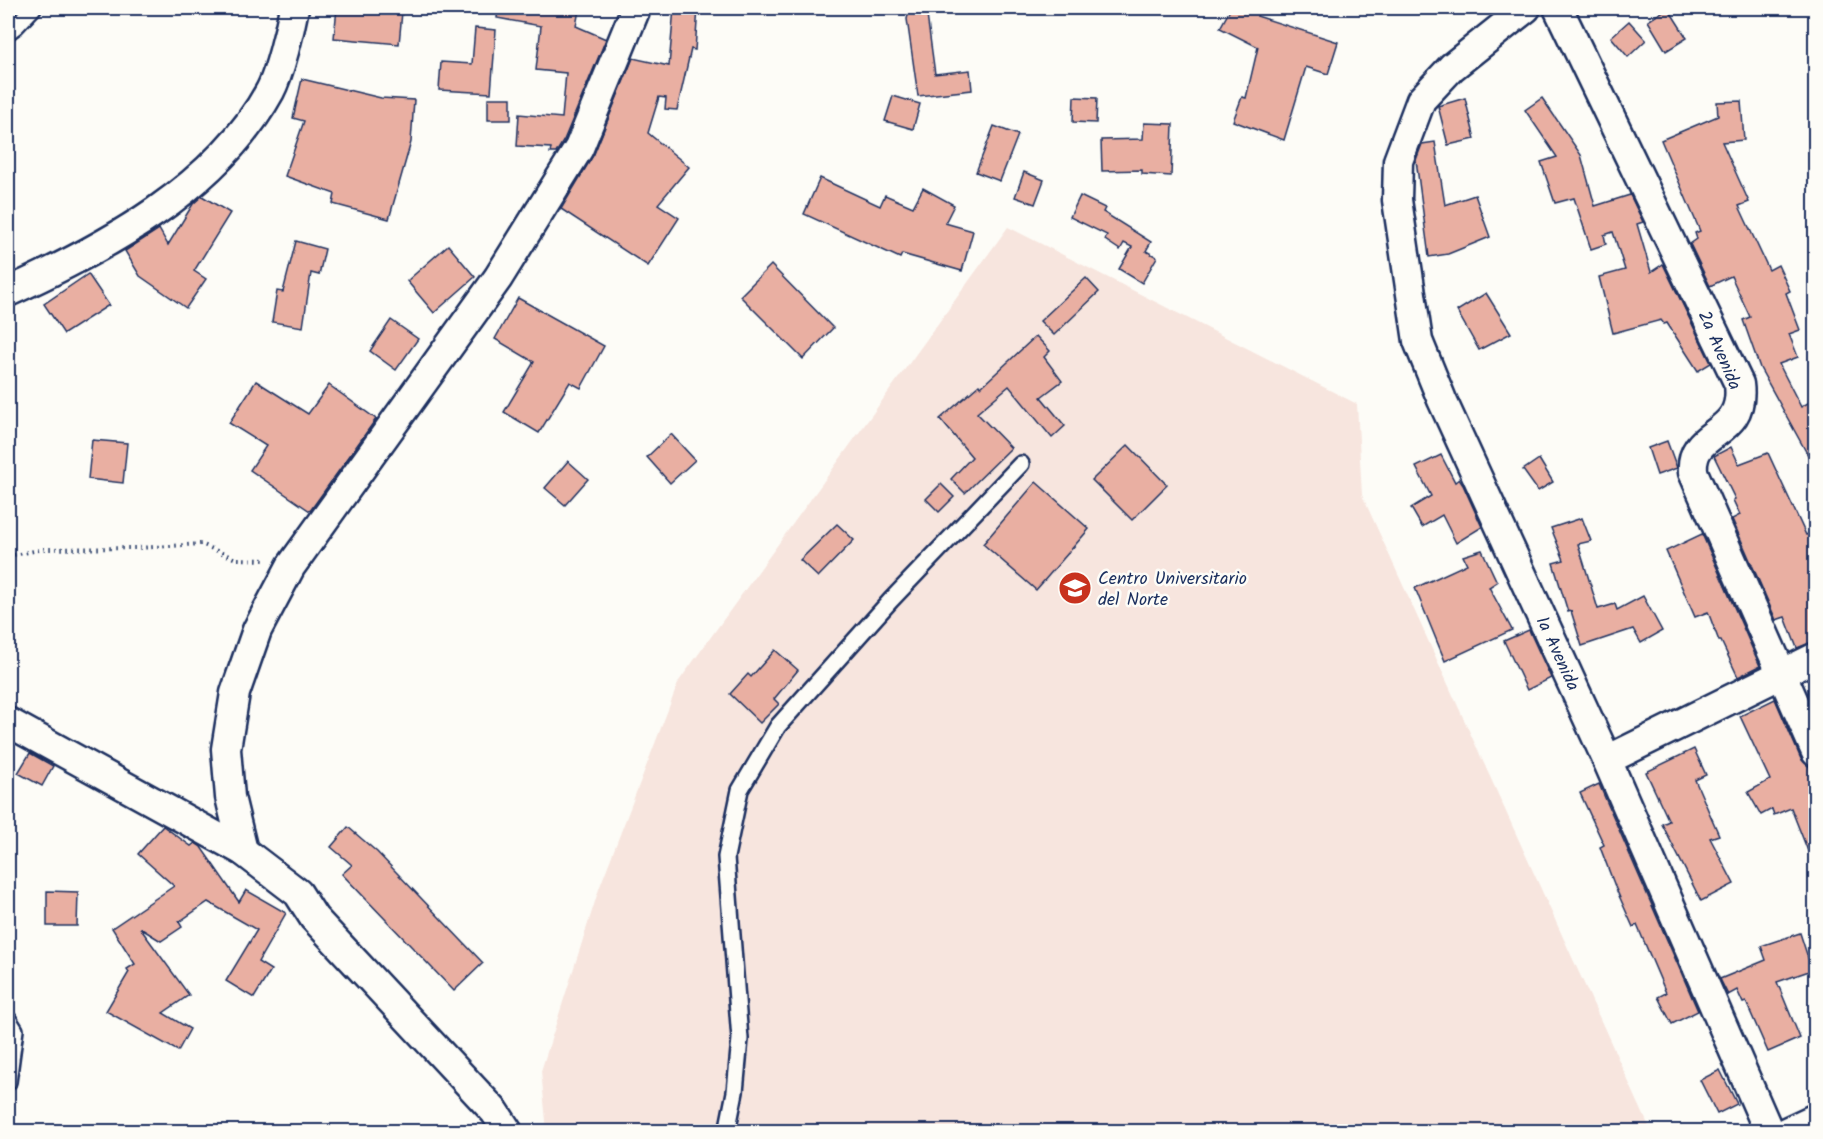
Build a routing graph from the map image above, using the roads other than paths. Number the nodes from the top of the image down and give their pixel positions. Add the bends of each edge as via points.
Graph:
1 (33, 8) edge
2 (294, 8) edge
3 (636, 8) edge
4 (1526, 8) edge
5 (1558, 8) edge
6 (8, 32) edge
7 (8, 292) edge
8 (1022, 464) dead end
9 (1815, 657) edge
10 (1780, 673) junction
11 (8, 722) edge
12 (1815, 752) edge
13 (1607, 760) junction
14 (243, 851) junction
15 (8, 1019) edge
16 (8, 1082) edge
17 (1815, 1118) edge
18 (508, 1131) edge
19 (727, 1131) edge
20 (1769, 1131) edge
21 (1786, 1131) edge

1 - 6 lane
2 - 7 street via 271,89 231,149 165,206 52,272
3 - 14 street via 573,158 498,278 291,566 257,630 235,693 226,749 230,797
4 - 13 street, 1a Avenida via 1452,67 1421,100 1398,161 1397,200 1418,341
5 - 10 street, 2a Avenida via 1739,384 1741,400 1736,415 1698,448 1692,460 1693,472
8 - 19 lane via 891,600 778,726 740,790 726,857 740,1039
9 - 10 street
10 - 12 street, 2a Avenida
10 - 13 street
11 - 14 street
13 - 20 street, 1a Avenida
14 - 18 street via 298,893 314,918 495,1112
15 - 16 lane via 15,1030
17 - 21 street

